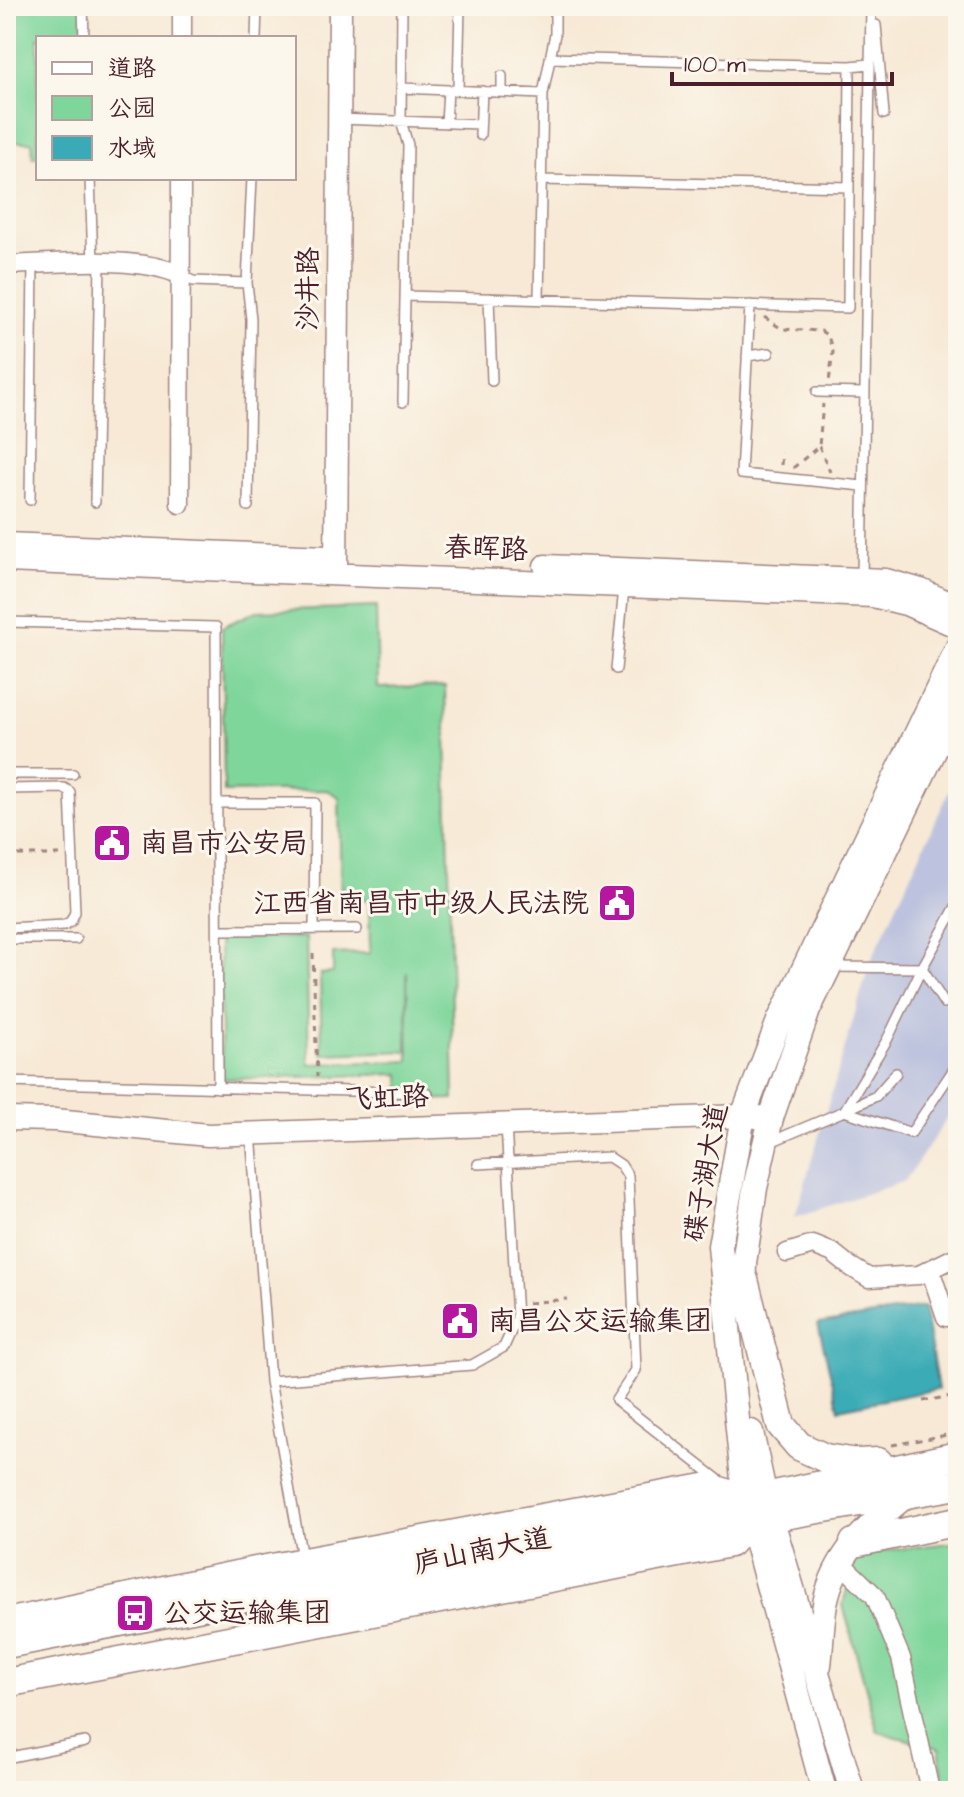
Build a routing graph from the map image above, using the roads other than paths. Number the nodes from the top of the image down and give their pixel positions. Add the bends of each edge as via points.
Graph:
1 (83, 6) edge
2 (182, 6) edge
3 (257, 6) edge
4 (340, 6) edge
5 (402, 6) edge
6 (460, 6) edge
7 (555, 6) edge
8 (872, 6) edge
9 (84, 36) edge
10 (182, 36) edge
11 (256, 36) edge
12 (550, 58) junction
13 (870, 64) junction
14 (850, 66) junction
15 (502, 76) dead end
16 (401, 88) junction
17 (453, 90) junction
18 (482, 91) junction
19 (502, 92) junction
20 (543, 94) junction
21 (884, 114) dead end
22 (339, 119) junction
23 (401, 121) junction
24 (446, 123) junction
25 (90, 180) edge
26 (181, 180) edge
27 (252, 180) edge
28 (541, 180) junction
29 (849, 187) junction
30 (97, 263) junction
31 (33, 264) junction
32 (6, 265) edge
33 (181, 275) junction
34 (247, 283) junction
35 (470, 284) dead end
36 (498, 286) dead end
37 (405, 296) junction
38 (470, 298) junction
39 (494, 298) junction
40 (539, 299) junction
41 (750, 305) junction
42 (769, 353) dead end
43 (747, 356) junction
44 (492, 381) dead end
45 (821, 392) road end
46 (865, 393) junction
47 (403, 402) dead end
48 (863, 486) junction
49 (30, 500) dead end
50 (95, 502) dead end
51 (180, 504) dead end
52 (248, 506) dead end
53 (6, 544) edge
54 (6, 561) edge
55 (336, 565) junction
56 (862, 579) junction
57 (624, 585) junction
58 (958, 607) edge
59 (6, 622) edge
60 (958, 627) edge
61 (958, 647) edge
62 (616, 669) dead end
63 (958, 702) edge
64 (6, 774) edge
65 (73, 774) dead end
66 (6, 789) edge
67 (217, 803) junction
68 (958, 903) edge
69 (6, 928) edge
70 (314, 929) junction
71 (357, 929) dead end
72 (218, 930) junction
73 (6, 939) edge
74 (76, 939) dead end
75 (829, 967) junction
76 (922, 968) junction
77 (944, 1003) dead end
78 (958, 1063) edge
79 (896, 1073) dead end
80 (6, 1082) edge
81 (218, 1088) junction
82 (428, 1093) dead end
83 (844, 1111) junction
84 (743, 1116) junction
85 (771, 1118) junction
86 (6, 1119) edge
87 (506, 1124) junction
88 (251, 1133) junction
89 (765, 1144) junction
90 (507, 1162) junction
91 (478, 1164) dead end
92 (787, 1253) dead end
93 (958, 1256) edge
94 (930, 1269) junction
95 (744, 1280) junction
96 (946, 1317) dead end
97 (270, 1381) junction
98 (952, 1457) edge
99 (958, 1485) edge
100 (909, 1493) junction
101 (758, 1509) junction
102 (958, 1521) edge
103 (850, 1556) junction
104 (308, 1573) junction
105 (6, 1623) edge
106 (6, 1644) edge
107 (6, 1662) edge
108 (818, 1675) junction
109 (6, 1683) edge
110 (85, 1742) dead end
111 (6, 1758) edge
112 (824, 1791) edge
113 (852, 1791) edge
114 (930, 1791) edge

1 - 9 lane
2 - 10 street
3 - 11 lane
4 - 22 street, 沙井路
5 - 16 lane
6 - 17 lane
7 - 12 lane
8 - 13 lane
8 - 21 lane
12 - 14 lane
12 - 20 lane
13 - 14 lane
13 - 46 lane
14 - 29 lane
15 - 19 lane
16 - 17 lane
16 - 23 lane
17 - 18 lane
17 - 24 lane
18 - 19 lane
18 - 24 lane via 480,129
19 - 20 lane
20 - 28 lane
22 - 23 lane
22 - 55 street, 沙井路
23 - 24 lane
23 - 37 lane via 408,145
25 - 30 lane
26 - 33 street
27 - 34 lane
28 - 29 lane
28 - 40 lane
29 - 41 lane via 848,308
30 - 31 street
30 - 33 street via 155,266
30 - 50 lane
31 - 32 street
31 - 49 lane
33 - 34 lane via 193,281
33 - 51 street
34 - 52 lane
35 - 38 lane
36 - 39 lane
37 - 38 lane
37 - 47 lane
38 - 39 lane
39 - 40 lane
39 - 44 lane
40 - 41 lane
41 - 43 lane
42 - 43 lane
43 - 48 lane via 741,474
45 - 46 lane
46 - 48 lane
48 - 56 lane
53 - 55 street, 春晖路
54 - 55 street, 春晖路
55 - 56 street, 春晖路
55 - 57 street, 春晖路
56 - 58 street, 春晖路 via 921,590
57 - 60 street, 春晖路 via 873,596
57 - 62 lane
59 - 67 lane via 216,627
61 - 84 main road, 碟子湖大道 via 779,1021
63 - 75 main road, 碟子湖大道
64 - 65 lane
66 - 69 lane via 70,792 75,912 65,925
67 - 70 lane via 315,803
67 - 72 lane
68 - 76 lane
70 - 71 lane
70 - 72 lane
72 - 81 lane
73 - 74 lane
75 - 76 lane
75 - 85 main road, 碟子湖大道 via 808,1010
76 - 77 lane
76 - 83 lane
78 - 83 lane via 911,1133
79 - 83 lane via 876,1096
80 - 81 lane
81 - 82 lane
83 - 89 lane
84 - 85 street, 飞虹路
84 - 87 street, 飞虹路
84 - 101 main road, 碟子湖大道 via 720,1246
85 - 89 main road, 碟子湖大道
86 - 88 street, 飞虹路 via 208,1135
87 - 88 street, 飞虹路
87 - 90 lane
88 - 97 lane
89 - 95 main road, 碟子湖大道
90 - 91 lane
90 - 97 lane via 517,1318 504,1347 472,1365
90 - 101 lane via 609,1157 621,1165 628,1176 636,1370 616,1400
92 - 94 street via 813,1245 869,1278 919,1275
93 - 94 street
94 - 96 street
95 - 98 main road via 781,1425 799,1446 825,1458 858,1463
95 - 101 main road, 碟子湖大道 via 742,1356
97 - 104 lane
98 - 101 main road, 庐山南大道
99 - 100 main road, 庐山南大道
100 - 101 main road, 庐山南大道
100 - 103 main road via 866,1528
101 - 104 main road, 庐山南大道
101 - 107 main road, 庐山南大道
101 - 108 main road, 碟子湖大道
101 - 109 main road via 730,1543
101 - 112 main road, 碟子湖大道
102 - 103 main road
103 - 108 main road via 843,1558 827,1595
103 - 114 street via 875,1596 901,1658
104 - 105 main road
104 - 106 main road, 庐山南大道
108 - 113 main road, 碟子湖大道
110 - 111 lane

